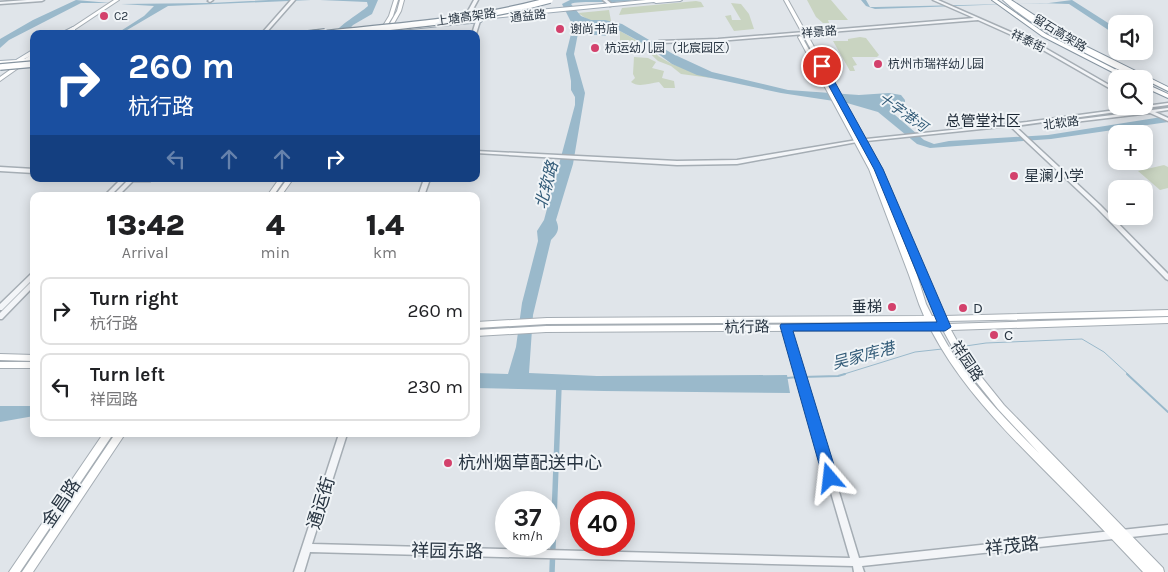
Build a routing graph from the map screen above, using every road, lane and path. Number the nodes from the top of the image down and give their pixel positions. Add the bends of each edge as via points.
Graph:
1 (24, 0) edge
2 (42, 0) edge
3 (117, 0) edge
4 (122, 0) edge
5 (396, 0) edge
6 (402, 0) edge
7 (476, 0) edge
8 (550, 0) edge
9 (555, 0) edge
10 (661, 0) edge
11 (680, 0) edge
12 (780, 0) edge
13 (786, 0) edge
14 (935, 0) edge
15 (295, 1) edge
16 (0, 2) edge
17 (1003, 2) edge
18 (608, 3) edge
19 (577, 9) junction
20 (510, 11) junction
21 (564, 11) junction
22 (492, 16) junction
23 (477, 18) junction
24 (980, 19) junction
25 (1040, 28) junction
26 (386, 29) edge
27 (73, 30) edge
28 (74, 30) edge
29 (267, 30) edge
30 (271, 30) edge
31 (345, 30) edge
32 (355, 30) edge
33 (359, 30) edge
34 (373, 30) edge
35 (374, 30) edge
36 (475, 30) edge
37 (801, 34) junction
38 (659, 42) dead end
39 (1072, 45) joint
40 (30, 55) edge
41 (30, 61) edge
42 (30, 62) edge
43 (30, 62) edge
44 (19, 65) junction
45 (0, 66) edge
46 (1110, 68) junction
47 (1112, 70) edge
48 (1115, 70) edge
49 (1122, 70) edge
50 (1122, 70) edge
51 (1122, 70) edge
52 (0, 80) edge
53 (1153, 85) edge
54 (1108, 86) edge
55 (1168, 92) edge
56 (840, 103) junction
57 (1168, 104) edge
58 (1153, 106) edge
59 (1168, 109) edge
60 (1108, 112) edge
61 (1153, 112) edge
62 (1153, 113) edge
63 (1124, 115) edge
64 (1168, 120) edge
65 (1013, 127) junction
66 (861, 143) junction
67 (480, 154) edge
68 (0, 170) edge
69 (30, 172) edge
70 (121, 182) edge
71 (129, 182) edge
72 (111, 192) edge
73 (119, 192) edge
74 (30, 278) edge
75 (1168, 278) edge
76 (30, 286) edge
77 (0, 308) edge
78 (1168, 313) edge
79 (0, 318) edge
80 (1168, 320) edge
81 (931, 323) junction
82 (943, 323) junction
83 (480, 325) edge
84 (534, 326) junction
85 (786, 326) junction
86 (516, 327) junction
87 (480, 332) edge
88 (0, 357) edge
89 (30, 358) edge
90 (30, 364) edge
91 (0, 365) edge
92 (106, 437) edge
93 (118, 437) edge
94 (341, 437) edge
95 (1168, 529) edge
96 (1120, 535) junction
97 (307, 548) junction
98 (856, 562) junction
99 (14, 572) edge
100 (27, 572) edge
101 (299, 572) edge
102 (859, 572) edge
103 (1150, 572) edge
104 (1159, 572) edge

1 - 16 street
2 - 16 street
3 - 27 main road
4 - 28 main road
5 - 26 main road
6 - 26 main road
7 - 23 street via 470,11
8 - 20 main road, 上塘高架路, bridge
9 - 22 main road, 上塘高架路, bridge
10 - 18 main road, 通益路
11 - 19 main road, 通益路
12 - 37 main road
13 - 37 main road
14 - 24 street, 祥泰街
15 - 29 street
15 - 30 street
17 - 25 main road, 留石高架路
17 - 46 main road via 1057,41
17 - 47 main road, 留石高架路 via 1044,35
17 - 49 main road
17 - 55 main road, 留石高架路
18 - 19 main road, 通益路
19 - 21 main road, 通益路
20 - 31 main road, bridge
20 - 33 main road, 上塘高架路, bridge
21 - 23 main road, 通益路
21 - 23 main road, 通益路
22 - 32 main road, 上塘高架路, bridge
22 - 35 main road, bridge via 438,25
23 - 26 main road, 通益路
23 - 36 street
24 - 37 street, 祥景路
24 - 54 street, 祥泰街 via 1037,44
25 - 39 main road, 留石高架路
25 - 46 main road
25 - 50 main road, 留石高架路
26 - 34 main road, 通益路
37 - 38 street, 祥景路
37 - 56 main road
37 - 56 main road via 828,90
39 - 51 main road, 留石高架路
40 - 44 main road
41 - 45 main road, bridge
42 - 44 main road
43 - 44 main road
44 - 45 main road
44 - 52 main road
46 - 48 main road
53 - 55 main road, 留石高架路
56 - 66 main road, 祥园路
57 - 58 street, 北软路
59 - 61 street, 北软路
60 - 65 street, 北软路
62 - 64 street
63 - 65 street, 北软路
65 - 66 street, 北软路
65 - 75 street via 1098,206
66 - 67 street, 北软路 via 729,162 677,163
66 - 81 main road, 祥园路
66 - 82 main road, 祥园路 via 879,169
68 - 69 street
70 - 72 street
71 - 73 street
74 - 77 street
76 - 79 street
78 - 82 main road, 杭行路
80 - 82 main road, 杭行路
81 - 82 main road, 杭行路
81 - 84 main road, 杭行路
81 - 85 main road, 杭行路
81 - 96 main road, 祥园路 via 951,359 986,403
82 - 96 main road, 祥园路 via 964,361 994,398
83 - 86 main road, 杭行路
84 - 85 main road, 杭行路
84 - 86 main road, 杭行路
85 - 98 street
86 - 87 main road, 杭行路
88 - 89 main road
90 - 91 main road
92 - 99 main road, 金昌路
93 - 100 main road, 金昌路
94 - 97 street, 通运街
95 - 96 street, 祥茂路
96 - 98 street, 祥茂路
96 - 103 main road, 祥园路
96 - 104 main road, 祥园路
97 - 98 street, 祥园东路
97 - 101 street, 通运街
98 - 102 street

